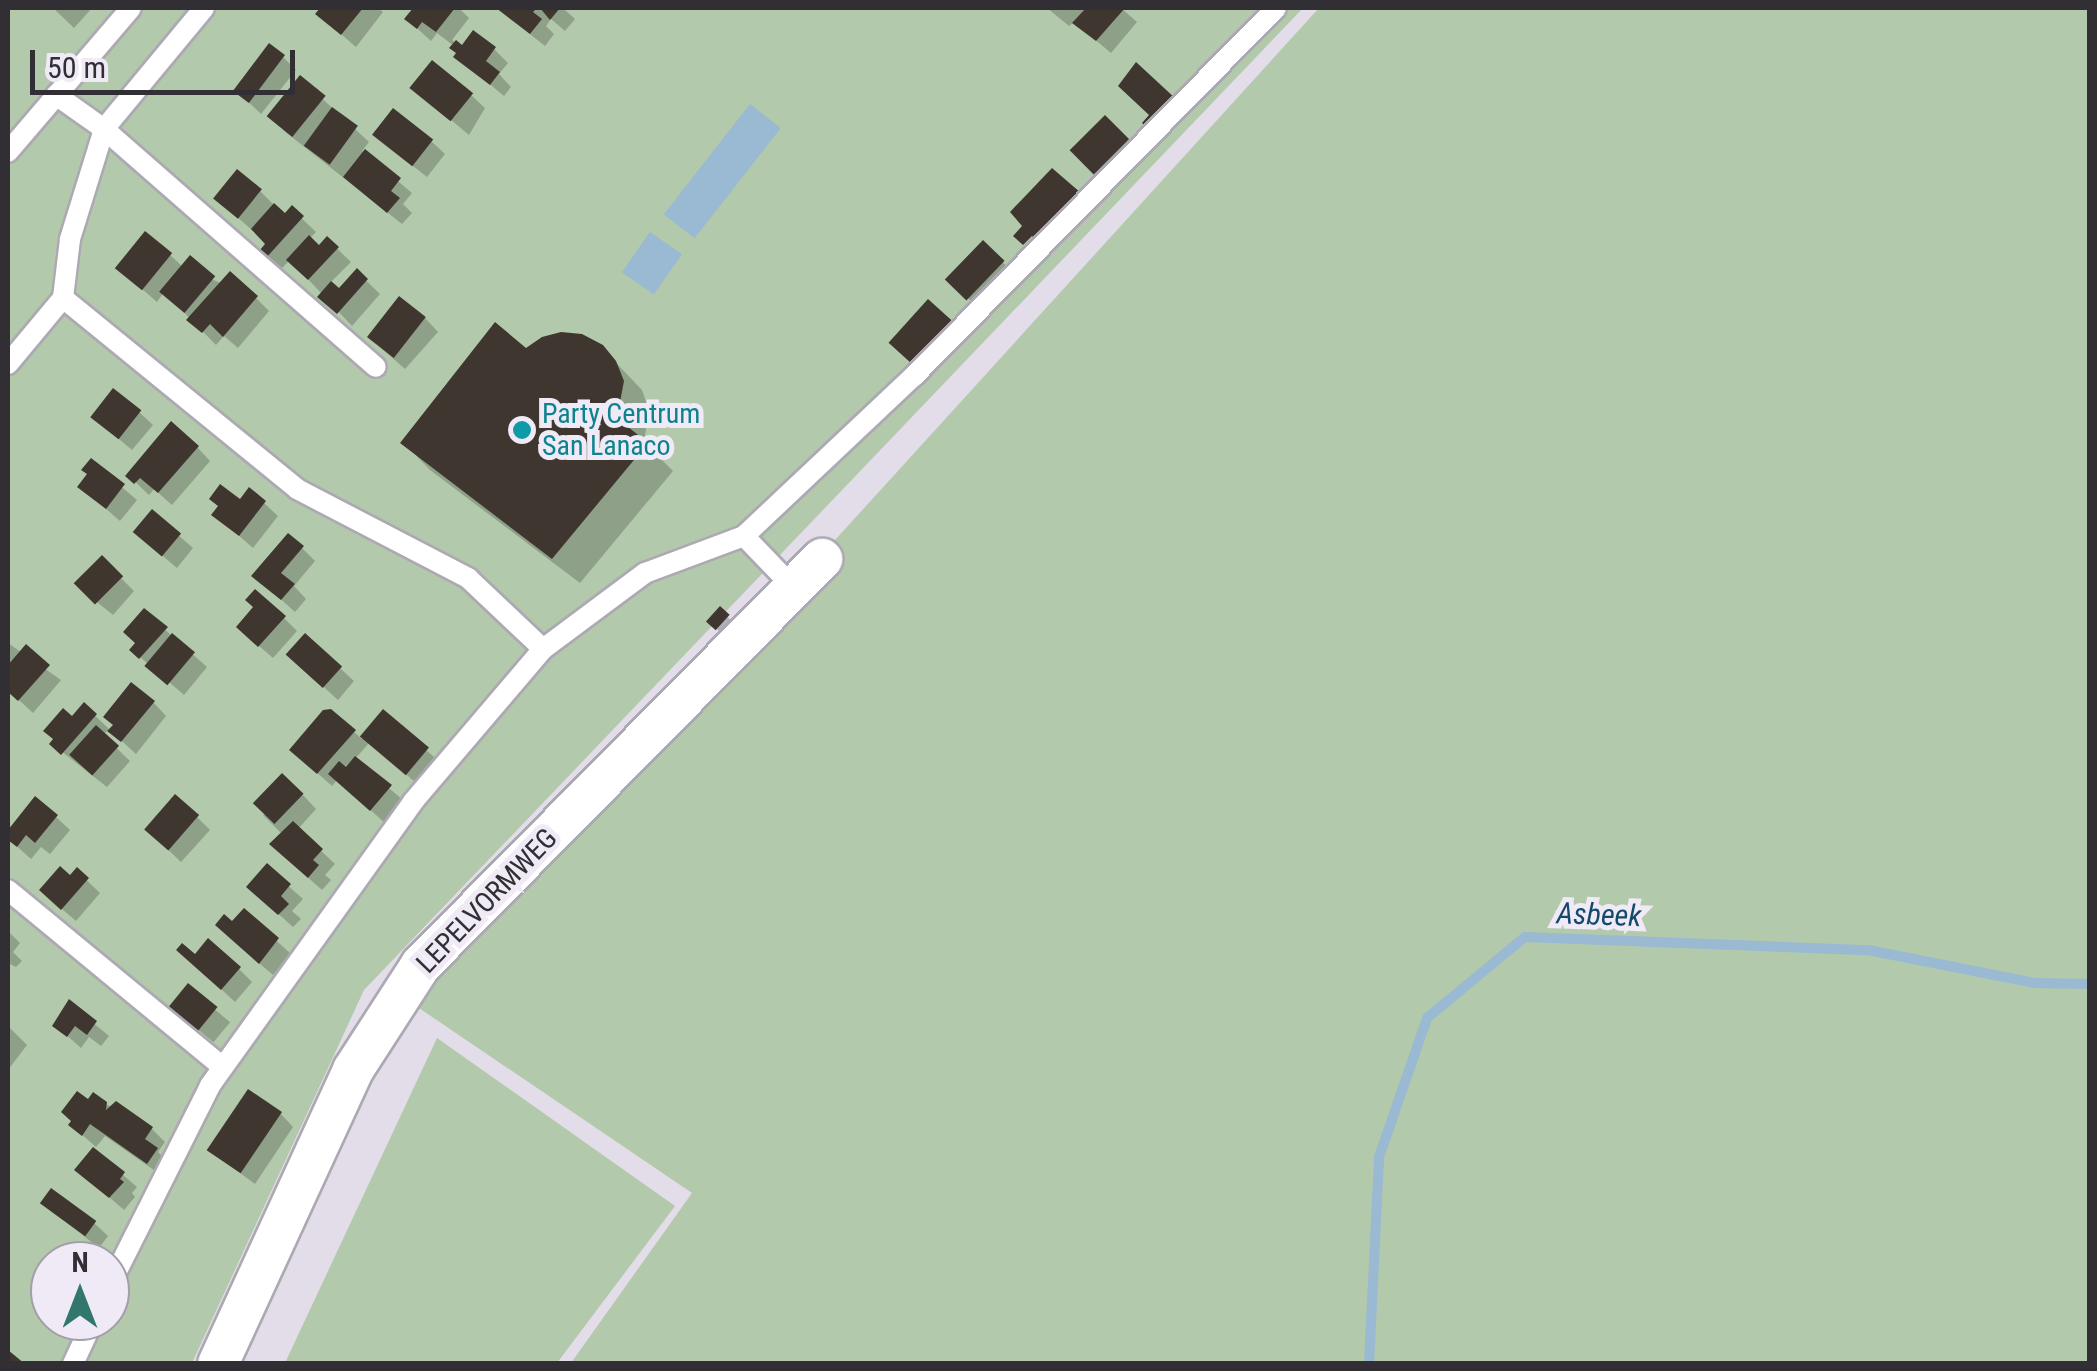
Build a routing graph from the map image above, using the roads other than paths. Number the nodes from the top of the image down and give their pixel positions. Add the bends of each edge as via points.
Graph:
1 (131, 8) edge
2 (204, 8) edge
3 (1276, 8) edge
4 (56, 94) junction
5 (104, 129) junction
6 (8, 152) edge
7 (63, 298) junction
8 (8, 364) edge
9 (376, 366) dead end
10 (744, 536) junction
11 (822, 559) dead end
12 (794, 588) junction
13 (544, 649) junction
14 (8, 890) edge
15 (223, 1067) junction
16 (130, 1246) edge
17 (84, 1341) edge
18 (73, 1364) edge
19 (218, 1364) edge

1 - 4 lane
2 - 5 lane
3 - 10 lane via 914,376
4 - 5 lane
4 - 6 lane
5 - 7 lane via 70,240
5 - 9 lane
7 - 8 lane
7 - 13 lane via 297,489 468,578
10 - 12 lane
10 - 13 lane via 645,573
11 - 12 street, LEPELVORMWEG
12 - 19 street, LEPELVORMWEG via 420,965 353,1070
13 - 15 lane via 413,802
14 - 15 lane
15 - 16 lane
17 - 18 lane

